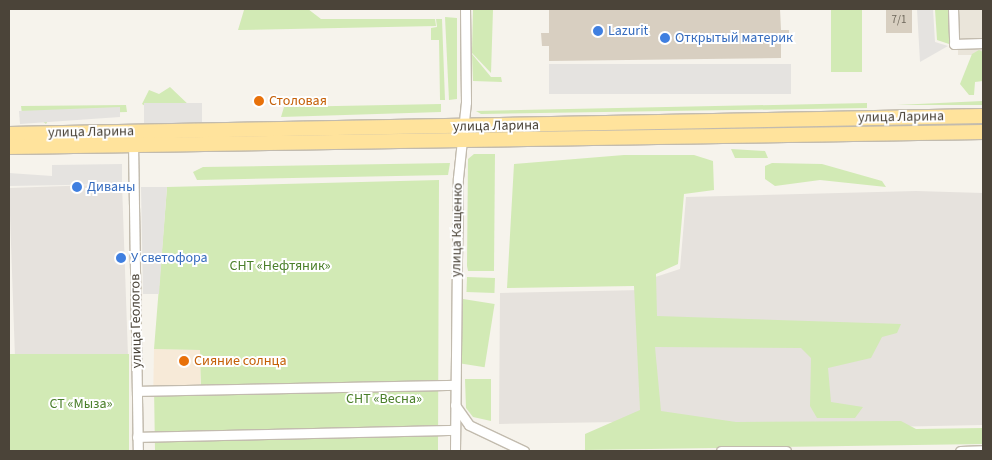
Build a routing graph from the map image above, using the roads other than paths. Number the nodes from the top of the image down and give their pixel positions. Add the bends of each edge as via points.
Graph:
1 (465, 9) edge
2 (953, 9) edge
3 (983, 43) edge
4 (983, 116) edge
5 (461, 126) junction
6 (983, 132) edge
7 (9, 134) edge
8 (133, 138) junction
9 (459, 141) junction
10 (9, 147) edge
11 (455, 384) junction
12 (137, 392) junction
13 (455, 405) junction
14 (455, 430) junction
15 (138, 437) junction
16 (983, 450) edge
17 (138, 451) edge
18 (455, 451) edge
19 (524, 451) edge
20 (721, 451) edge
21 (754, 451) edge
22 (786, 451) edge
23 (960, 451) edge

1 - 5 street, улица Кащенко via 466,102
2 - 3 street via 954,44
4 - 5 main road, улица Ларина
5 - 8 main road, улица Ларина
5 - 9 street, улица Кащенко
6 - 9 main road, улица Ларина
7 - 8 main road, улица Ларина
8 - 9 main road, улица Ларина
8 - 10 main road, улица Ларина
8 - 12 street, улица Геологов
9 - 11 street, улица Кащенко
11 - 12 street
11 - 13 street, улица Кащенко
12 - 15 street, улица Геологов
13 - 14 street, улица Кащенко
13 - 19 street via 469,425
14 - 15 street
14 - 18 street, улица Кащенко
15 - 17 street, улица Геологов
16 - 23 street
20 - 21 street
21 - 22 street

